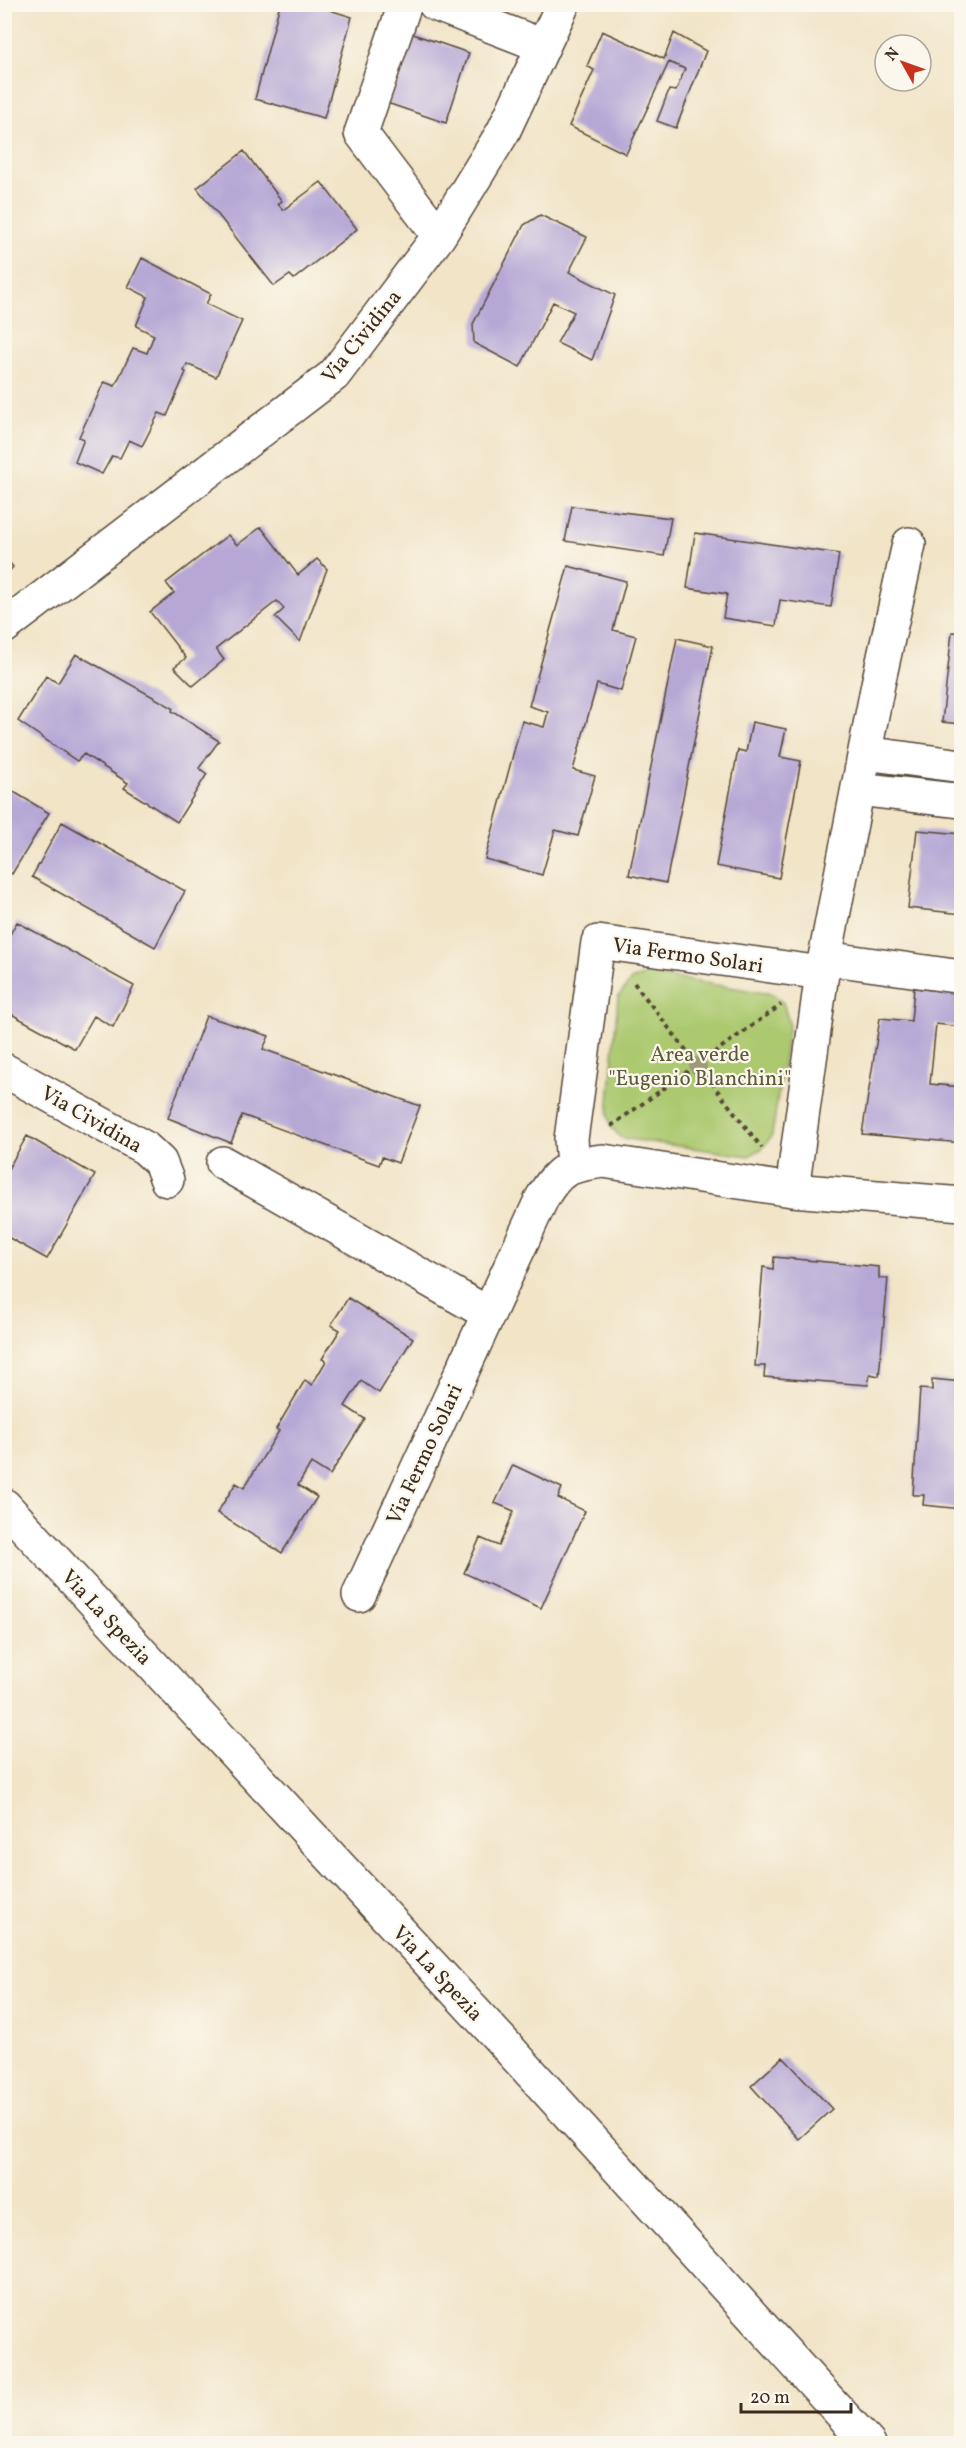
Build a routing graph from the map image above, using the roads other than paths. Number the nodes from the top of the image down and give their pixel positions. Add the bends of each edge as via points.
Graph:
1 (405, 4) edge
2 (435, 4) edge
3 (563, 4) edge
4 (543, 46) junction
5 (439, 236) junction
6 (909, 544) dead end
7 (4, 627) edge
8 (865, 753) junction
9 (962, 766) edge
10 (858, 789) junction
11 (962, 801) edge
12 (823, 965) junction
13 (962, 977) edge
14 (4, 1070) edge
15 (223, 1164) dead end
16 (573, 1165) junction
17 (167, 1180) dead end
18 (792, 1190) junction
19 (962, 1204) edge
20 (489, 1314) junction
21 (4, 1505) edge
22 (359, 1595) dead end
23 (869, 2444) edge

1 - 5 street via 361,133
2 - 4 street
3 - 4 street, Via Cividina
4 - 5 street, Via Cividina via 503,132
5 - 7 street, Via Cividina via 334,375
6 - 8 street
8 - 9 street
8 - 10 street
10 - 11 street
10 - 12 street
12 - 13 street
12 - 16 street, Via Fermo Solari via 598,942 571,1139
12 - 18 street
14 - 17 street, Via Cividina via 145,1148 160,1162
15 - 20 street
16 - 18 street via 603,1161
16 - 20 street, Via Fermo Solari via 554,1179 542,1198
18 - 19 street
20 - 22 street, Via Fermo Solari
21 - 23 street, Via La Spezia via 500,2039

